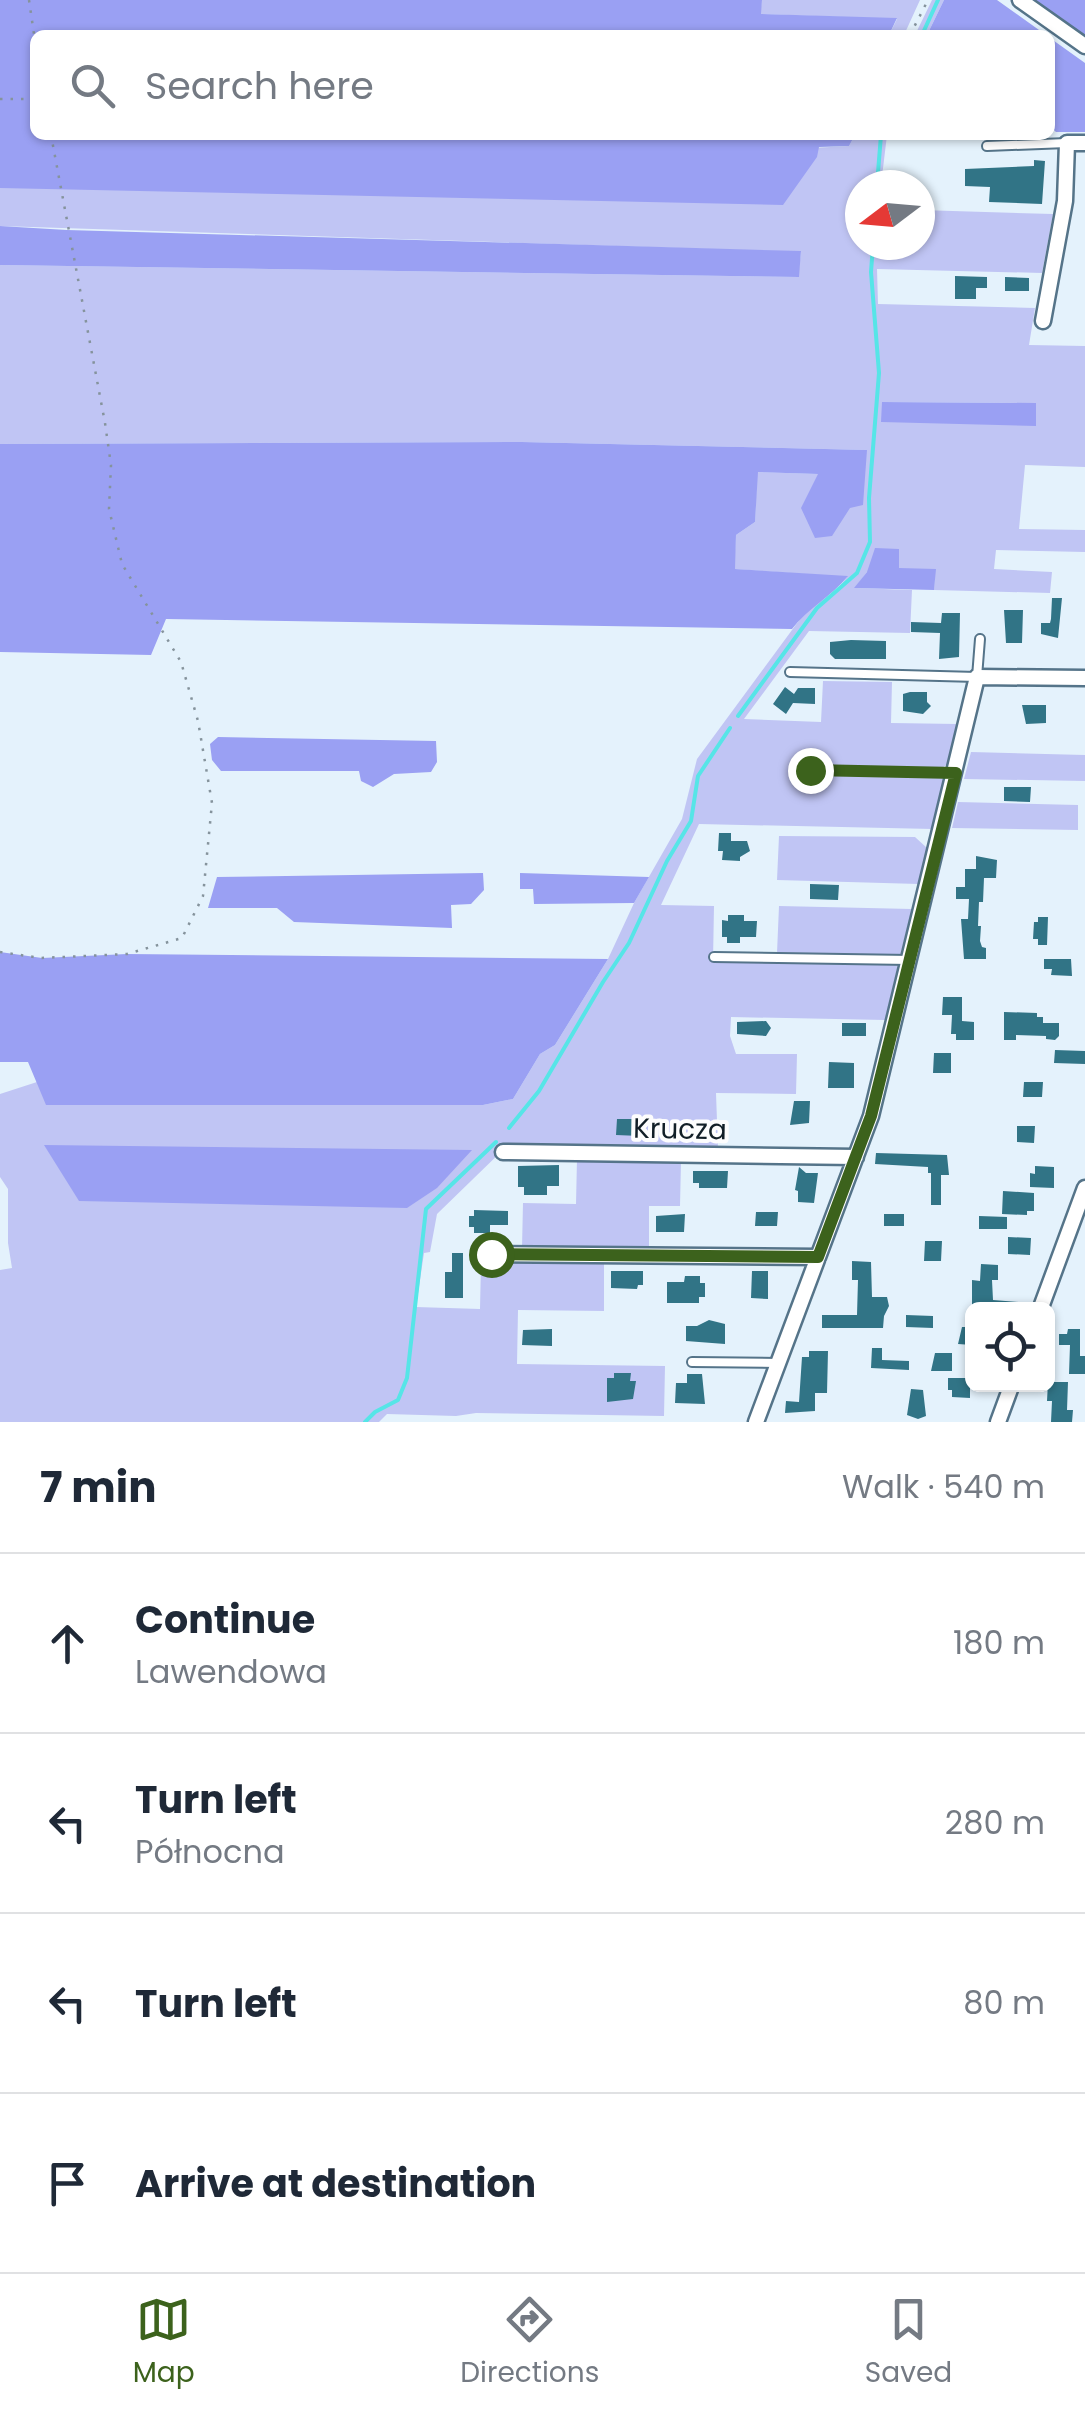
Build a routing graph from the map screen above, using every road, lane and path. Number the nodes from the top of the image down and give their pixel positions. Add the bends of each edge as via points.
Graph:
1 (28, 0) edge
2 (928, 0) edge
3 (1020, 0) edge
4 (33, 30) edge
5 (913, 30) edge
6 (1085, 46) edge
7 (0, 100) edge
8 (30, 100) edge
9 (51, 140) edge
10 (1067, 143) junction
11 (1085, 143) edge
12 (987, 146) dead end
13 (1042, 321) dead end
14 (980, 639) dead end
15 (790, 672) dead end
16 (977, 677) junction
17 (1085, 678) edge
18 (810, 770) dead end
19 (956, 773) junction
20 (0, 952) edge
21 (714, 956) dead end
22 (910, 960) junction
23 (503, 1152) dead end
24 (856, 1156) junction
25 (1085, 1188) edge
26 (491, 1254) dead end
27 (818, 1257) junction
28 (1043, 1302) edge
29 (692, 1362) dead end
30 (778, 1363) junction
31 (1009, 1392) edge
32 (756, 1422) edge
33 (998, 1422) edge

1 - 4 path
2 - 5 path
3 - 6 street
7 - 8 path
9 - 20 path via 104,423 109,509 122,564 181,662 212,804 203,896 182,938 127,954 42,958
10 - 11 street
10 - 12 lane
10 - 13 street via 1065,200
14 - 16 lane
15 - 16 lane
16 - 17 street
16 - 19 street
18 - 19 path
19 - 22 street
21 - 22 lane
22 - 24 street
23 - 24 street, Krucza
24 - 27 street
25 - 28 street
26 - 27 street
27 - 30 street
29 - 30 lane
30 - 32 street
31 - 33 street

